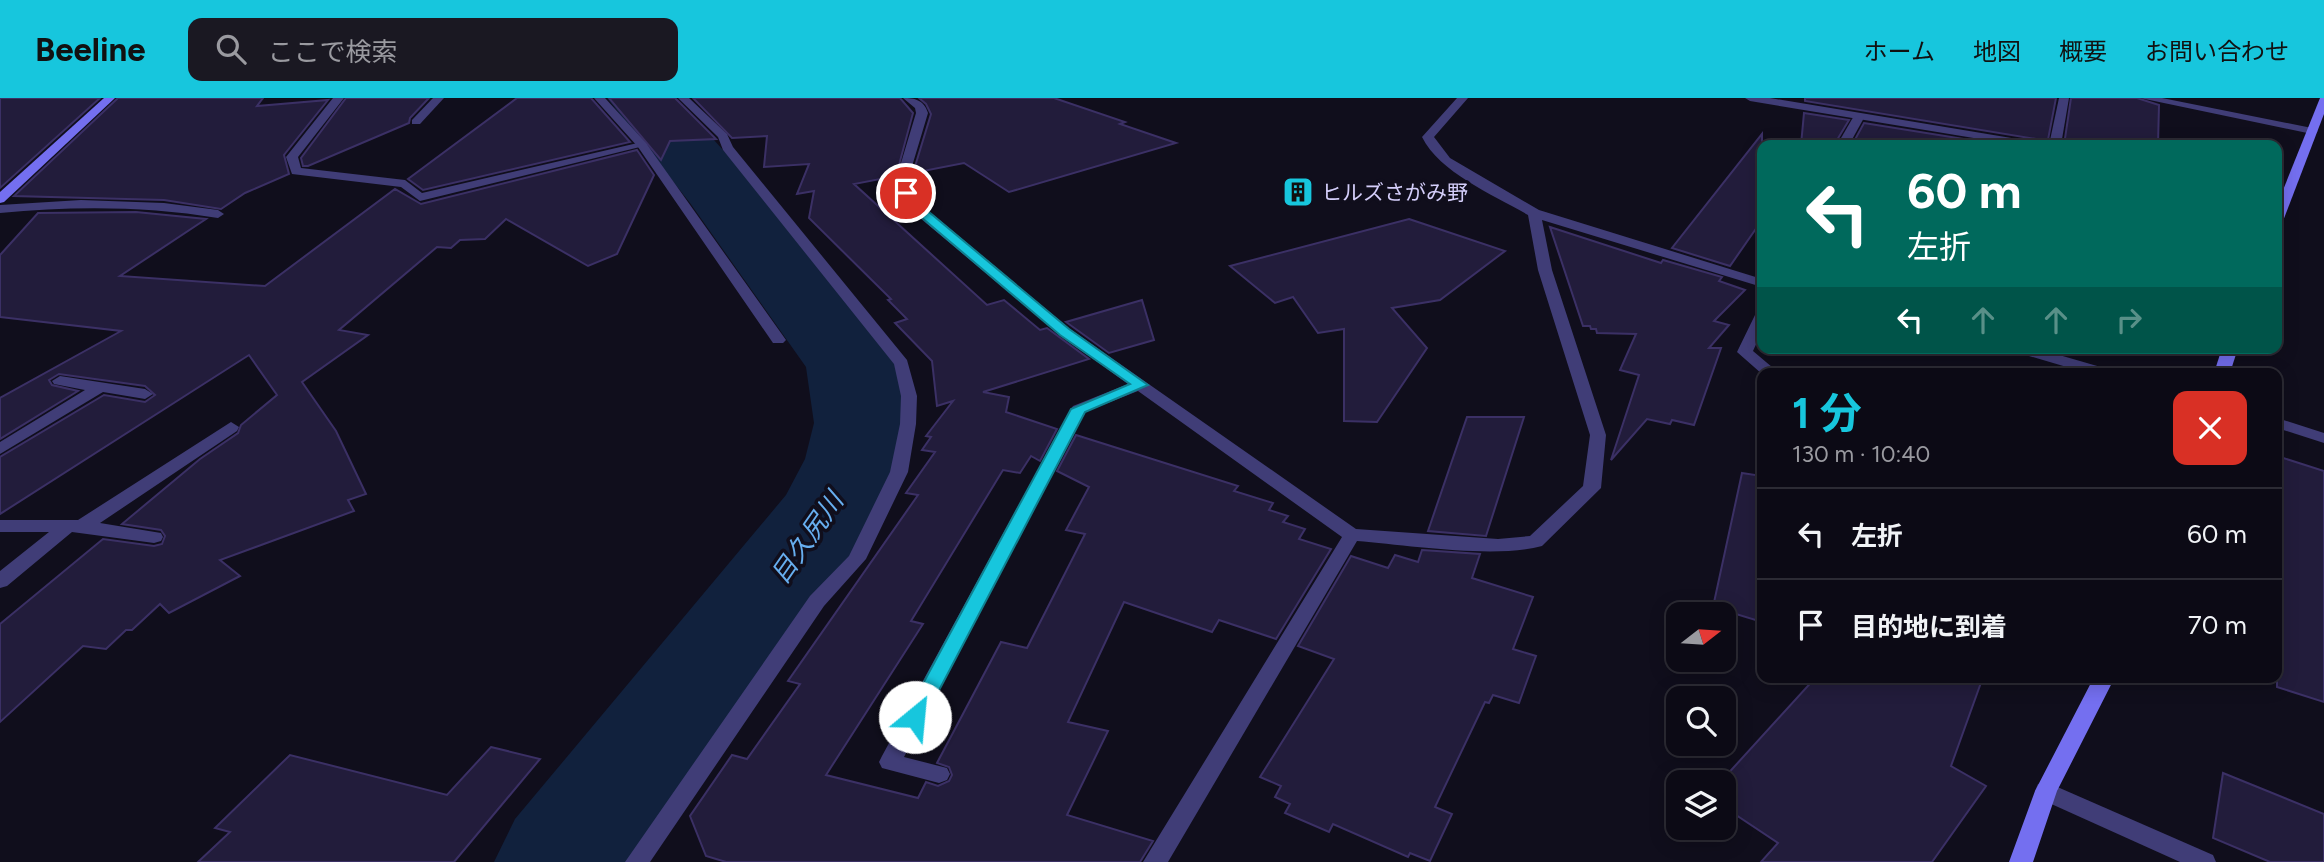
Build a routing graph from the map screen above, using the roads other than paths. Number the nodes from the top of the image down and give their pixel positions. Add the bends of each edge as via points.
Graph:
1 (110, 98) edge
2 (340, 98) edge
3 (439, 98) edge
4 (599, 98) edge
5 (683, 98) edge
6 (908, 98) edge
7 (1463, 98) edge
8 (1749, 98) edge
9 (2064, 98) edge
10 (2145, 98) edge
11 (2324, 100) edge
12 (1859, 116) junction
13 (416, 122) dead end
14 (2312, 131) junction
15 (1846, 140) edge
16 (2005, 140) edge
17 (2056, 140) edge
18 (642, 145) junction
19 (2282, 192) edge
20 (0, 199) edge
21 (0, 209) edge
22 (1534, 213) junction
23 (218, 214) dead end
24 (1757, 281) edge
25 (1757, 326) edge
26 (778, 340) dead end
27 (2038, 354) edge
28 (1765, 368) edge
29 (2087, 368) edge
30 (60, 381) dead end
31 (1140, 385) junction
32 (100, 387) junction
33 (145, 394) dead end
34 (2282, 425) edge
35 (231, 427) dead end
36 (2324, 438) edge
37 (0, 449) edge
38 (0, 526) edge
39 (76, 526) junction
40 (1352, 535) junction
41 (154, 537) dead end
42 (0, 581) edge
43 (2102, 683) edge
44 (939, 774) dead end
45 (2046, 791) junction
46 (637, 862) edge
47 (1155, 862) edge
48 (2021, 862) edge
49 (2204, 862) edge

1 - 20 street
2 - 18 street via 292,157 296,171 405,184 420,197
3 - 13 street
4 - 18 street
5 - 46 street via 723,136 727,148 902,363 909,396 908,424 898,472 857,559 817,601
6 - 31 street via 922,113 904,173 906,193 919,210 1065,332
7 - 22 street via 1428,137 1434,149 1446,161
8 - 12 street
9 - 17 street
10 - 14 street
11 - 14 street
12 - 15 street
12 - 16 street
14 - 19 street
18 - 26 street
21 - 23 street via 45,204 165,206
22 - 24 street
22 - 40 street via 1545,270 1598,435 1592,488 1535,542 1498,545
25 - 28 street via 1745,352
27 - 29 street
30 - 32 street
31 - 40 street
31 - 44 street via 1079,409 891,762
32 - 33 street
32 - 37 street
34 - 36 street
35 - 39 street
38 - 39 street
39 - 41 street
39 - 42 street
40 - 47 street
43 - 45 street
45 - 48 street
45 - 49 street

